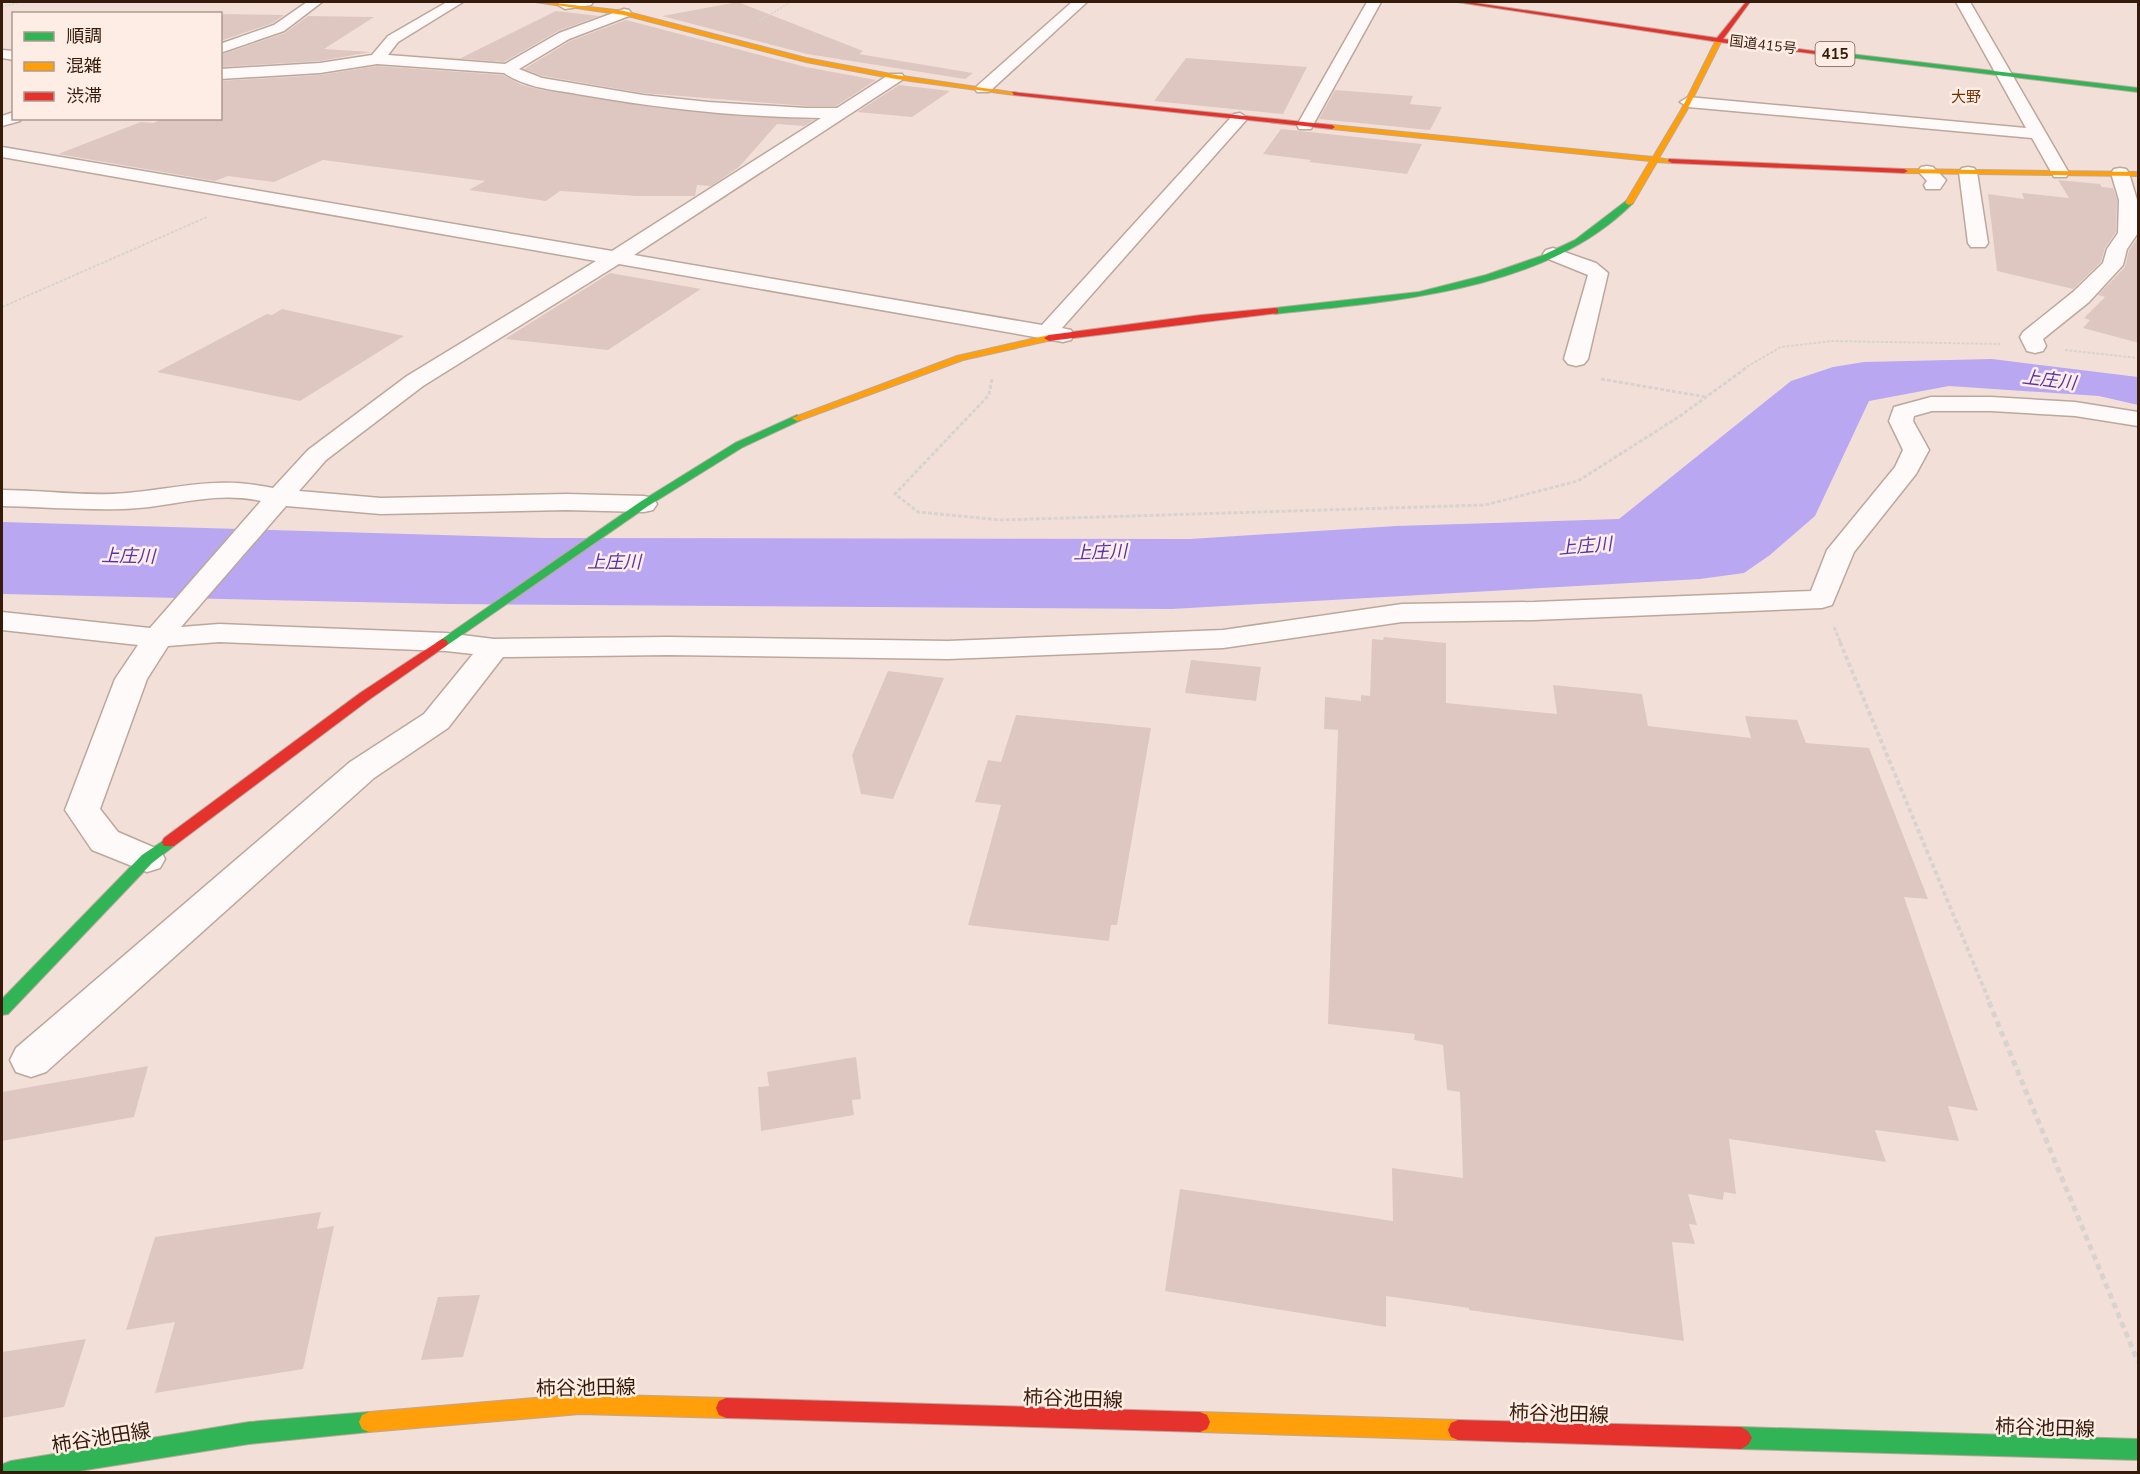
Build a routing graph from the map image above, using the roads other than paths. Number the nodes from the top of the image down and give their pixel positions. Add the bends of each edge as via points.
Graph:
1 (315, 2) edge
2 (456, 2) edge
3 (538, 2) edge
4 (586, 2) edge
5 (643, 2) edge
6 (1080, 2) edge
7 (1374, 2) edge
8 (1460, 2) edge
9 (1748, 2) edge
10 (1964, 2) edge
11 (565, 5) junction
12 (624, 13) junction
13 (1719, 40) junction
14 (222, 48) edge
15 (377, 59) junction
16 (508, 69) junction
17 (222, 74) edge
18 (2006, 75) junction
19 (896, 77) junction
20 (983, 90) junction
21 (2139, 90) edge
22 (1688, 102) junction
23 (840, 113) junction
24 (1240, 118) junction
25 (1305, 125) junction
26 (2039, 134) junction
27 (2, 152) edge
28 (1653, 160) junction
29 (1968, 172) junction
30 (2060, 173) junction
31 (2129, 174) edge
32 (1978, 243) dead end
33 (1553, 254) junction
34 (615, 258) junction
35 (1055, 333) junction
36 (2035, 346) road end
37 (1576, 358) road end
38 (2139, 419) edge
39 (2, 498) edge
40 (281, 498) junction
41 (644, 504) junction
42 (2, 621) edge
43 (163, 632) junction
44 (446, 642) junction
45 (494, 648) junction
46 (147, 859) junction
47 (2, 1009) edge
48 (31, 1060) dead end
49 (2139, 1450) edge
50 (11, 1473) edge

1 - 14 street via 279,28
2 - 15 street via 393,39
3 - 11 main road
4 - 11 street
5 - 12 main road via 641,7
6 - 20 street
7 - 25 street
8 - 13 main road, 国道415号 / 415
9 - 13 main road
10 - 18 street
11 - 12 main road
12 - 16 street via 564,36
12 - 19 main road via 806,60
13 - 18 main road, 国道415号 / 415
13 - 22 main road
15 - 16 street
15 - 17 street via 320,68
16 - 23 street via 524,80 625,98 729,109
18 - 21 main road, 国道415号 / 415
18 - 26 street
19 - 20 main road
19 - 23 street
20 - 24 main road
22 - 26 street
22 - 28 main road
23 - 34 street
24 - 25 main road
24 - 35 street
25 - 28 main road
26 - 30 street
27 - 34 street
28 - 29 main road via 1930,178
28 - 33 main road via 1630,202 1578,242
29 - 30 main road
29 - 32 street
30 - 31 main road
31 - 36 street via 2128,233 2117,249 2113,265 2031,337
33 - 35 main road via 1419,295
33 - 37 street via 1598,273
34 - 35 street
34 - 40 street via 415,381 317,455
35 - 41 main road via 960,358 808,413 739,445
38 - 45 street via 2075,409 1991,404 1930,404 1903,412 1901,421 1916,450 1907,469 1841,550 1822,599 1402,613 1223,639 948,650
39 - 40 street via 125,501 190,491 246,489
40 - 41 street via 381,506
40 - 43 street
41 - 44 main road
42 - 43 street
43 - 44 street
43 - 46 street via 131,680 82,810 105,841
44 - 45 street
44 - 46 main road via 365,696
45 - 48 street via 435,721 362,770
46 - 47 main road
49 - 50 main road, 柿谷池田線 via 580,1404 249,1433

